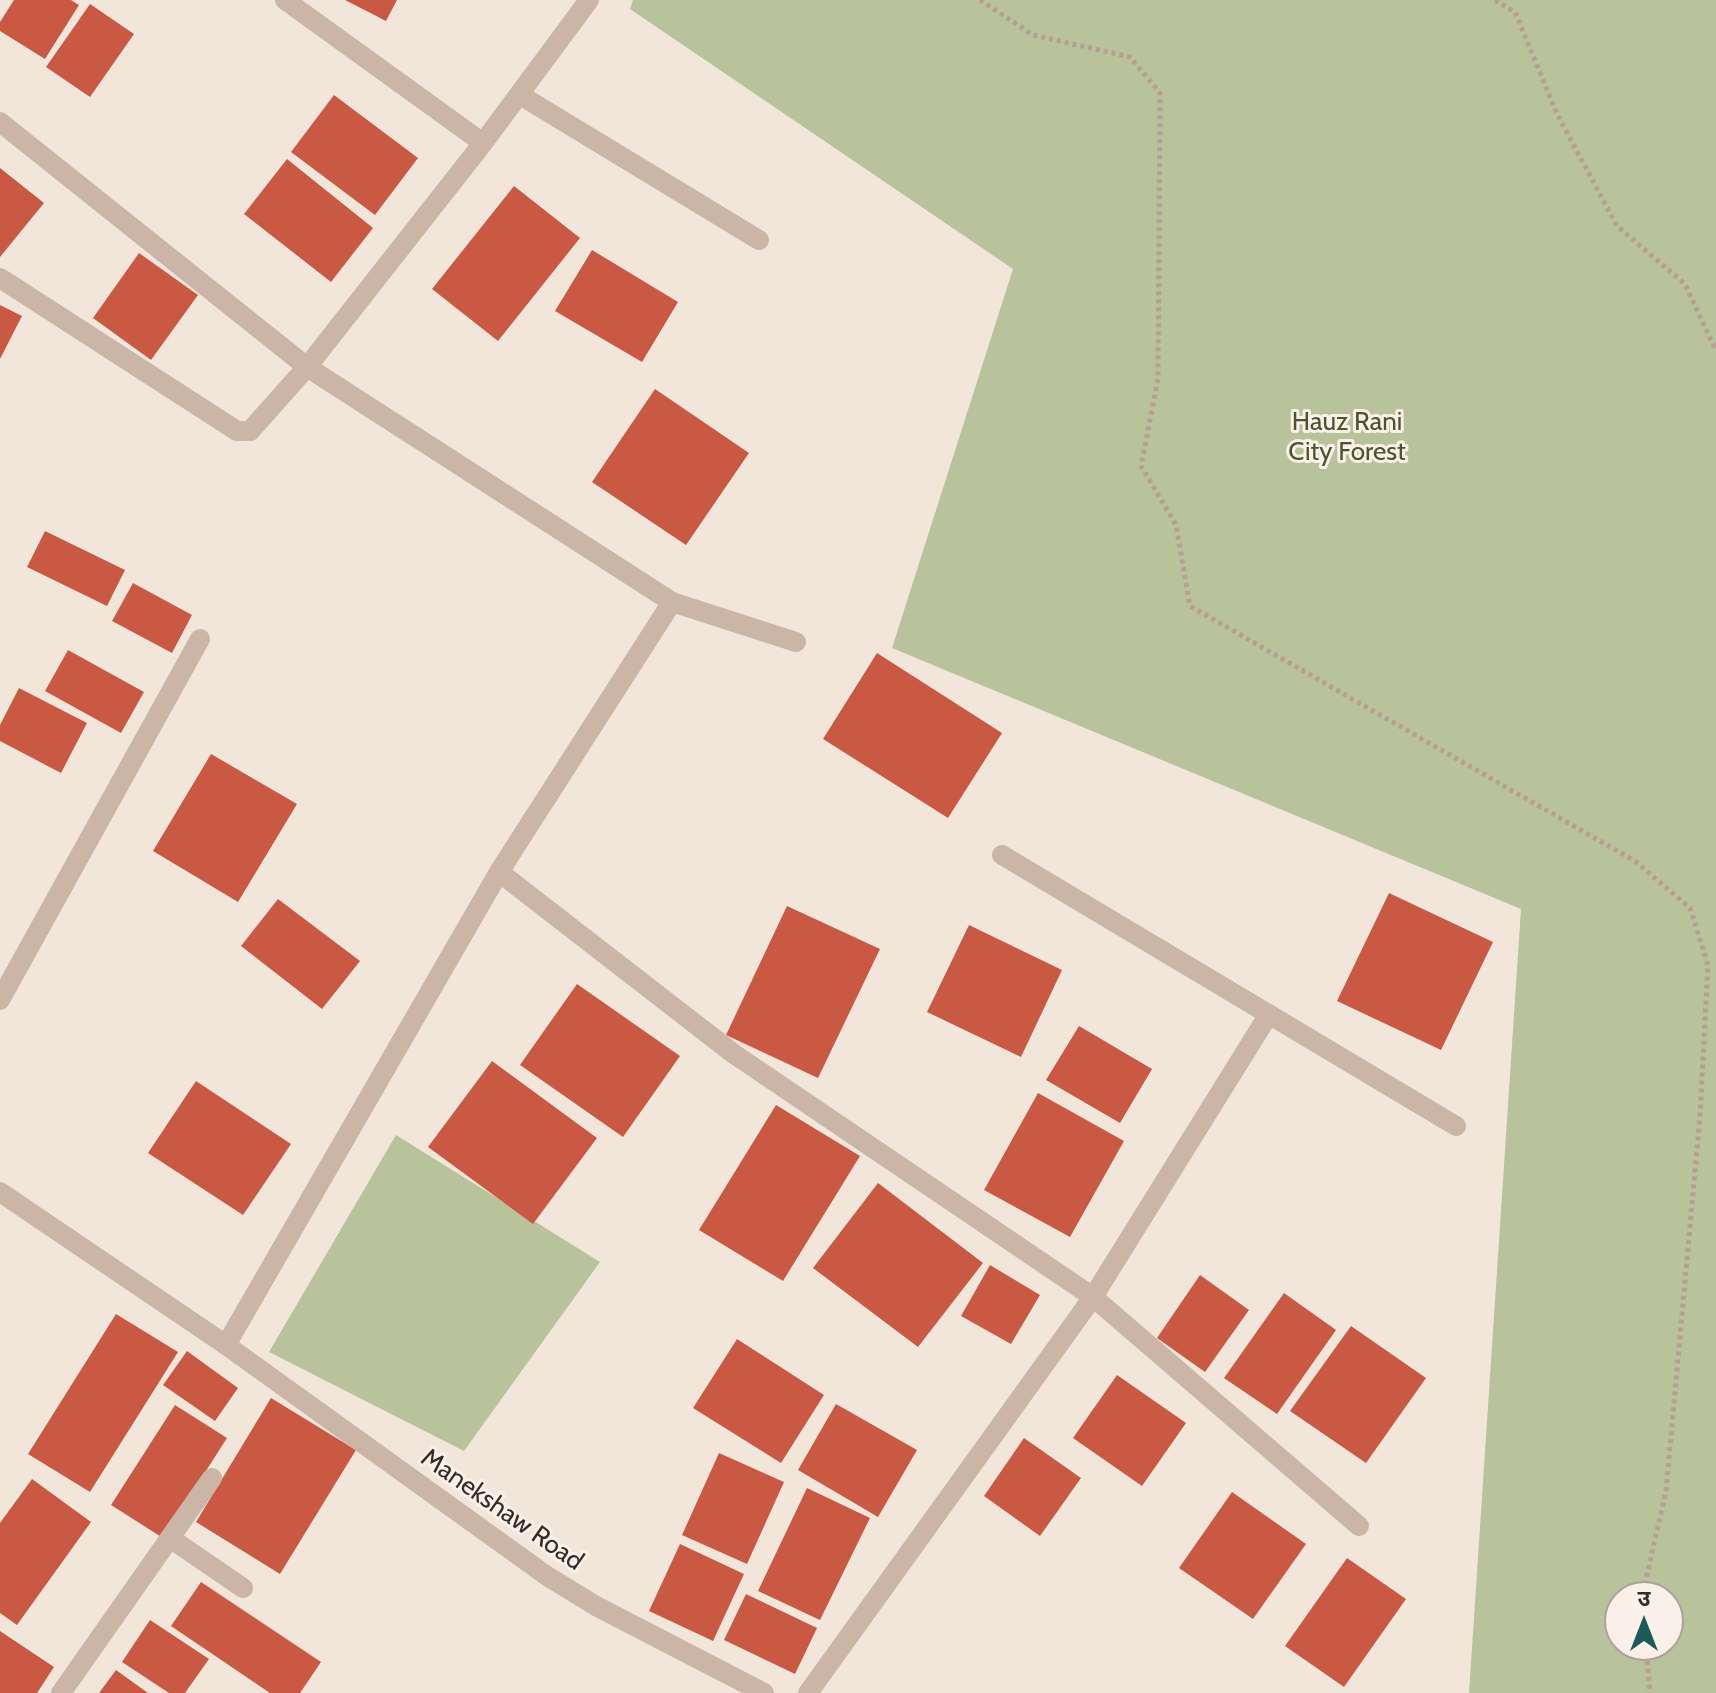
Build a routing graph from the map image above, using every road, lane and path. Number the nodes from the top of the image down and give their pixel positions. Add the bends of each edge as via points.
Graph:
1 (285, 0) edge
2 (589, 0) edge
3 (980, 0) edge
4 (1495, 0) edge
5 (520, 95) junction
6 (0, 122) edge
7 (483, 143) junction
8 (759, 240) dead end
9 (0, 278) edge
10 (1716, 351) edge
11 (307, 367) junction
12 (672, 602) junction
13 (200, 639) dead end
14 (796, 642) dead end
15 (1002, 855) dead end
16 (499, 872) junction
17 (0, 1000) edge
18 (1269, 1014) junction
19 (1456, 1126) dead end
20 (0, 1192) edge
21 (1093, 1297) junction
22 (226, 1345) junction
23 (212, 1478) dead end
24 (1359, 1526) dead end
25 (170, 1538) junction
26 (1646, 1581) edge
27 (243, 1588) dead end
28 (1647, 1661) edge
29 (61, 1693) edge
30 (764, 1693) edge
31 (808, 1693) edge
32 (1650, 1693) edge

1 - 7 street
2 - 5 street
3 - 26 path via 1033,35 1130,57 1160,93 1158,379 1141,466 1176,525 1190,606 1635,861 1690,908 1708,965 1700,1116 1666,1491
4 - 10 path via 1515,12 1557,114 1617,226 1685,284
5 - 7 street
5 - 8 street
6 - 11 street
7 - 11 street
9 - 11 street via 237,431 259,424
11 - 12 street
12 - 14 street
12 - 16 street
13 - 17 street
15 - 18 street
16 - 21 street via 734,1054
16 - 22 street
18 - 19 street
18 - 21 street
20 - 22 street, Manekshaw Road
21 - 24 street
21 - 31 street
22 - 30 street, Manekshaw Road via 547,1576
23 - 25 street
25 - 27 street
25 - 29 street
28 - 32 path

